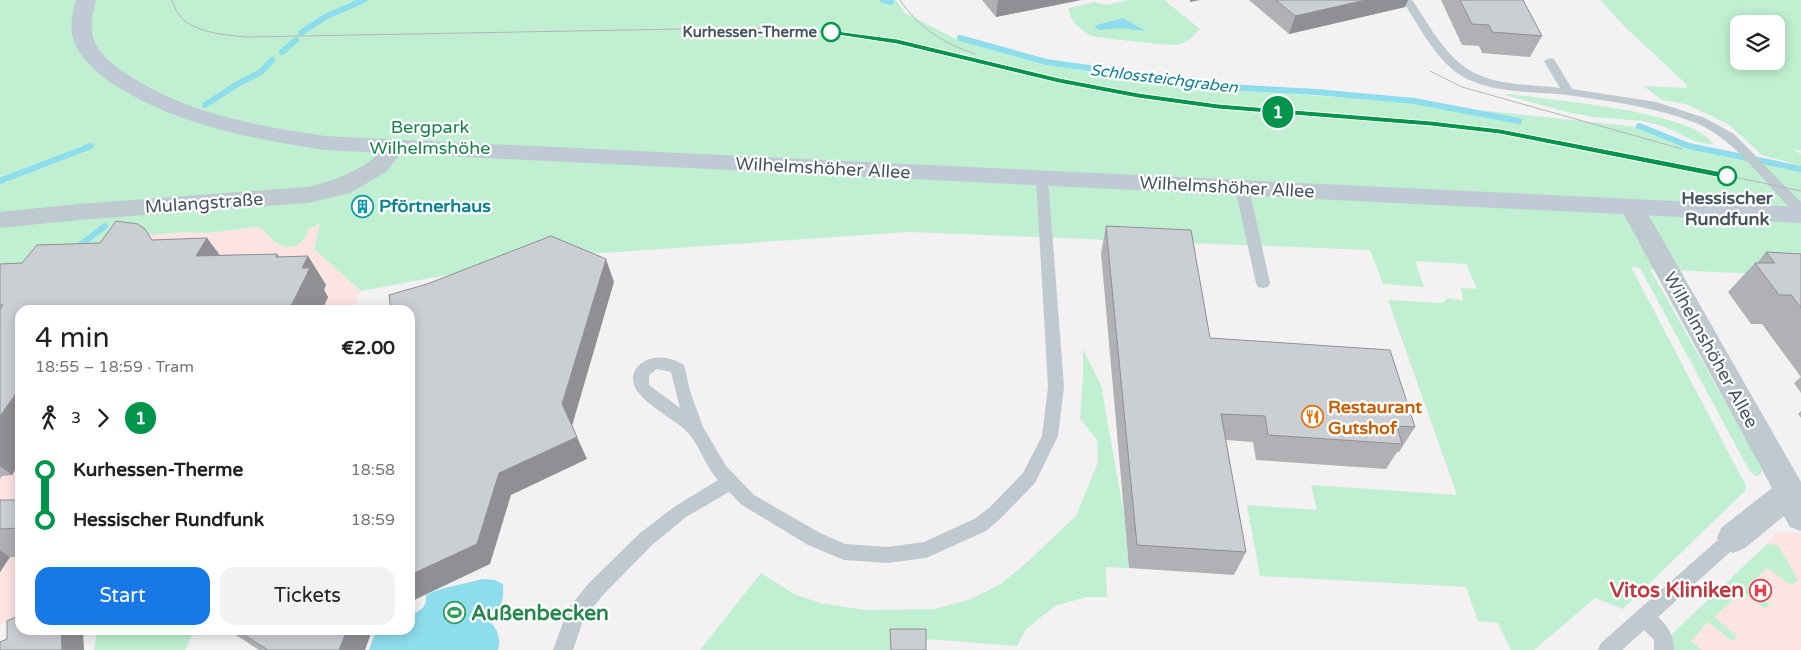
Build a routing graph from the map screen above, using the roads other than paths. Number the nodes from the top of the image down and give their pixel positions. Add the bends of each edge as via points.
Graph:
1 (86, 0) edge
2 (1407, 0) edge
3 (1550, 61) dead end
4 (1568, 92) junction
5 (394, 147) junction
6 (1042, 178) junction
7 (1242, 188) junction
8 (1632, 207) junction
9 (1801, 209) edge
10 (1801, 215) edge
11 (0, 220) edge
12 (1263, 283) dead end
13 (695, 429) dead end
14 (730, 482) junction
15 (1796, 505) edge
16 (1734, 538) joint
17 (1645, 617) junction
18 (563, 650) edge
19 (1608, 650) edge
20 (1664, 650) edge

1 - 5 main road, Wilhelmshöher Allee via 81,18 83,38 92,54 107,70 133,88 167,105 192,116 264,134 325,143
2 - 4 lane via 1445,55 1458,68 1495,84
3 - 4 lane
4 - 9 lane via 1656,106 1692,118 1730,137
5 - 6 main road, Wilhelmshöher Allee
5 - 11 street, Mulangstraße via 378,167 342,187 308,195
6 - 7 main road, Wilhelmshöher Allee
6 - 14 lane via 1056,387 1050,436 1029,478 995,513 980,525 926,550 887,555 844,552 814,539 748,500
7 - 8 main road, Wilhelmshöher Allee
7 - 12 lane
8 - 10 main road, Wilhelmshöher Allee
8 - 15 street, Wilhelmshöher Allee
13 - 14 lane
14 - 18 lane via 680,512 646,539 595,590 575,614
15 - 16 street, Wilhelmshöher Allee
16 - 17 lane, Wilhelmshöher Allee
17 - 19 lane, Wilhelmshöher Allee
17 - 20 lane via 1663,636

